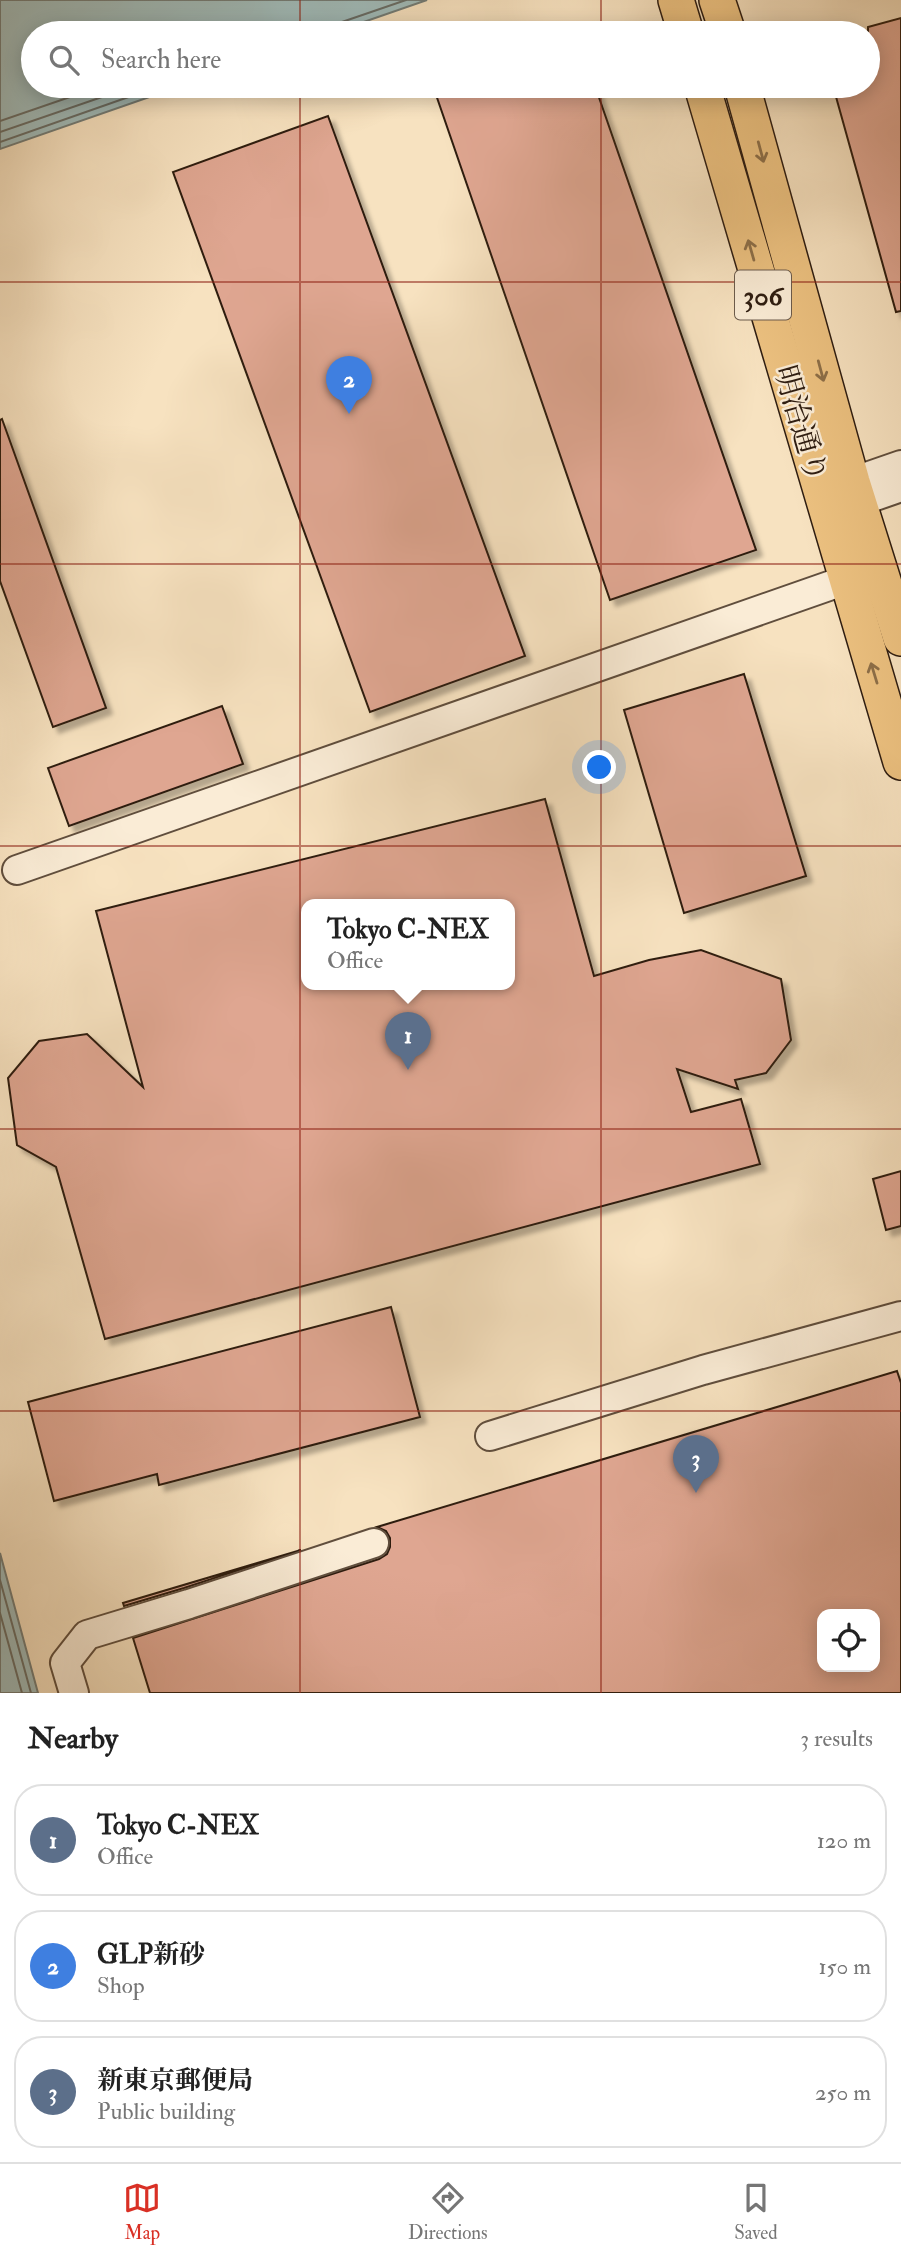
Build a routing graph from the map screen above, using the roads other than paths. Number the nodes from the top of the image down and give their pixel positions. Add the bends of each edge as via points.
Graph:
1 (676, 0) edge
2 (682, 21) edge
3 (706, 98) edge
4 (745, 98) edge
5 (901, 465) edge
6 (901, 487) edge
7 (855, 492) junction
8 (824, 504) junction
9 (863, 574) junction
10 (901, 638) edge
11 (901, 762) edge
12 (17, 870) dead end
13 (901, 1316) edge
14 (490, 1436) dead end
15 (374, 1543) dead end
16 (74, 1693) edge

1 - 2 main road
8 -> 3 main road, 明治通り / 306
4 -> 7 main road, 明治通り / 306
5 - 7 street
6 - 7 street
7 - 8 street
7 - 9 main road, 明治通り / 306
8 - 9 main road, 明治通り / 306
9 - 10 main road, 明治通り / 306
11 -> 9 main road, 明治通り / 306
9 - 12 street
13 - 14 street via 703,1370
15 - 16 street via 87,1635 65,1663

